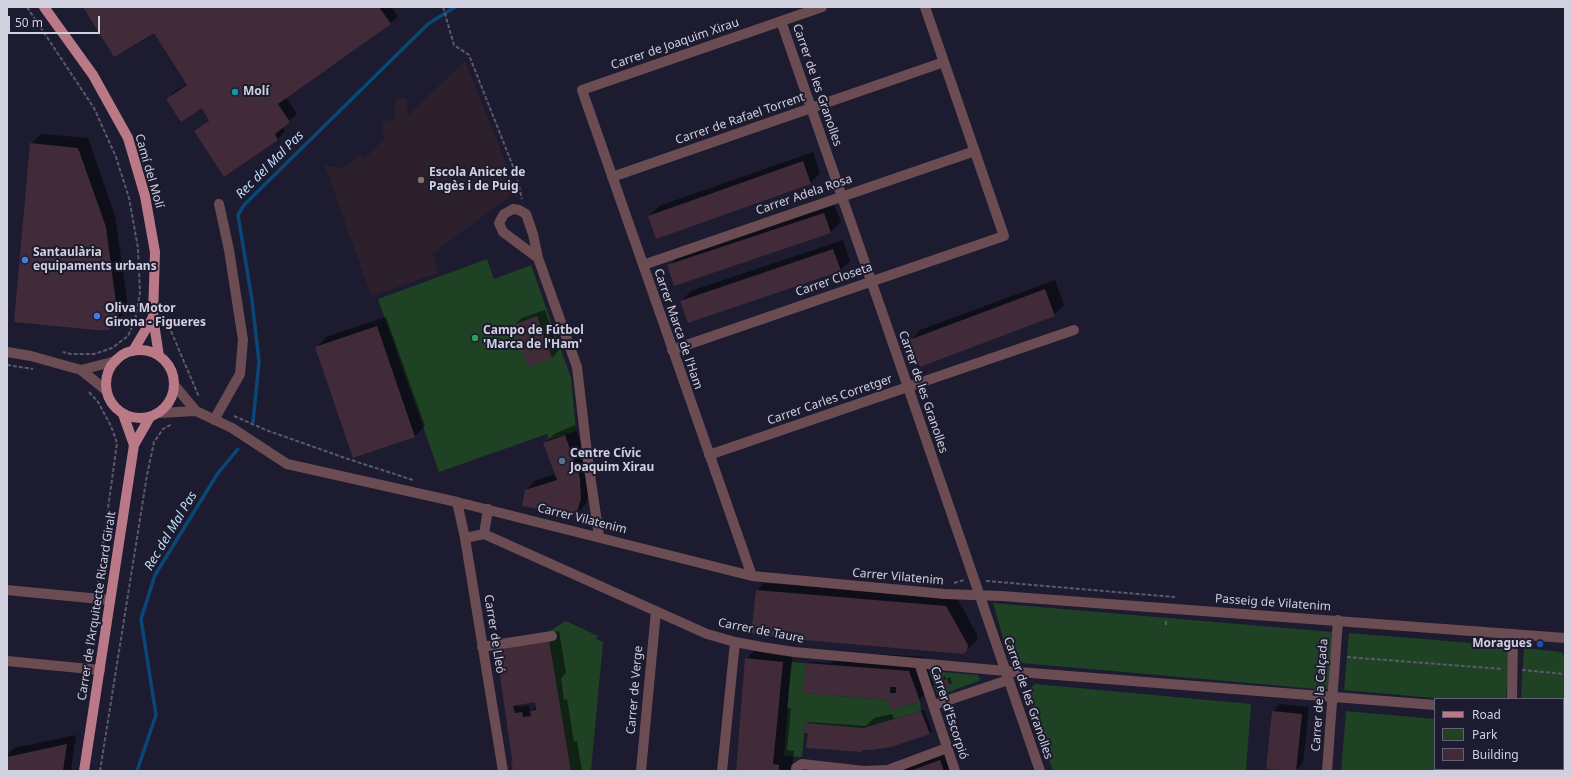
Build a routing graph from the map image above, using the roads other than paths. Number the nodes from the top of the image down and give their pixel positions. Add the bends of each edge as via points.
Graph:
1 (44, 7) edge
2 (822, 7) edge
3 (925, 7) edge
4 (781, 21) junction
5 (944, 62) junction
6 (582, 90) joint
7 (811, 108) junction
8 (975, 151) junction
9 (612, 176) junction
10 (842, 196) junction
11 (219, 204) dead end
12 (538, 258) junction
13 (642, 265) junction
14 (872, 281) junction
15 (152, 320) junction
16 (1074, 330) dead end
17 (672, 350) junction
18 (132, 351) junction
19 (7, 352) edge
20 (160, 356) junction
21 (116, 361) junction
22 (81, 370) junction
23 (175, 386) junction
24 (908, 387) junction
25 (107, 391) junction
26 (196, 411) junction
27 (123, 414) junction
28 (155, 415) junction
29 (214, 420) junction
30 (134, 445) junction
31 (709, 456) junction
32 (457, 502) junction
33 (488, 509) junction
34 (484, 534) junction
35 (599, 536) junction
36 (465, 538) junction
37 (752, 576) junction
38 (7, 590) edge
39 (979, 595) junction
40 (110, 600) junction
41 (656, 611) junction
42 (1338, 620) junction
43 (1513, 634) junction
44 (552, 636) dead end
45 (1565, 638) edge
46 (735, 642) junction
47 (482, 647) junction
48 (7, 661) edge
49 (919, 663) junction
50 (100, 670) junction
51 (1007, 676) junction
52 (1333, 697) junction
53 (1512, 698) edge
54 (934, 705) junction
55 (1434, 705) edge
56 (947, 748) junction
57 (84, 771) edge
58 (504, 771) edge
59 (641, 771) edge
60 (722, 771) edge
61 (796, 771) edge
62 (955, 771) edge
63 (1040, 771) edge
64 (1327, 771) edge

1 - 15 main road, Camí del Molí via 93,75 128,138 145,196 155,252
2 - 4 street, Carrer de Joaquim Xirau
3 - 5 street
4 - 6 street, Carrer de Joaquim Xirau
4 - 7 street, Carrer de les Granolles
5 - 7 street, Carrer de Rafael Torrent
5 - 8 street
6 - 9 street, Carrer Marca de l'Ham
7 - 9 street, Carrer de Rafael Torrent
7 - 10 street, Carrer de les Granolles
8 - 10 street, Carrer Adela Rosa
8 - 14 street, Carrer Closeta via 1004,236
9 - 13 street, Carrer Marca de l'Ham
10 - 13 street, Carrer Adela Rosa
10 - 14 street, Carrer de les Granolles
11 - 29 street via 243,340 240,374
12 - 12 street via 526,214 519,210 509,211 501,217 499,223 503,232
12 - 35 street via 577,367
13 - 17 street, Carrer Marca de l'Ham
14 - 17 street, Carrer Closeta
14 - 24 street, Carrer de les Granolles
15 - 18 main road
15 - 20 main road, Camí del Molí
16 - 24 street, Carrer Carles Corretger
17 - 31 street, Carrer Marca de l'Ham
18 - 20 main road via 144,350
18 - 21 main road
19 - 22 street
20 - 23 main road via 172,371
21 - 22 street
21 - 25 main road via 108,372
22 - 25 street
23 - 26 street, Carrer Vilatenim
23 - 28 main road via 169,404
24 - 31 street, Carrer Carles Corretger
24 - 39 street, Carrer de les Granolles
25 - 27 main road via 112,404
26 - 28 street, Carrer Vilatenim
26 - 29 street, Carrer Vilatenim
27 - 28 main road via 139,419
27 - 30 main road, Carrer de l'Arquitecte Ricard Giralt
28 - 30 main road, Carrer de l'Arquitecte Ricard Giralt
29 - 32 street, Carrer Vilatenim via 248,438 287,464
30 - 40 main road, Carrer de l'Arquitecte Ricard Giralt
31 - 37 street, Carrer Marca de l'Ham
32 - 33 street, Carrer Vilatenim
32 - 36 street, Carrer de Lleó
33 - 34 street
33 - 35 street, Carrer Vilatenim
34 - 36 street
34 - 41 street, Carrer de Taure
35 - 37 street, Carrer Vilatenim
36 - 47 street, Carrer de Lleó
37 - 39 street, Carrer Vilatenim
38 - 40 street
39 - 42 street, Passeig de Vilatenim
39 - 51 street, Carrer de les Granolles
40 - 50 main road, Carrer de l'Arquitecte Ricard Giralt
41 - 46 street, Carrer de Taure via 707,634
41 - 59 street, Carrer de Verge
42 - 43 street, Passeig de Vilatenim
42 - 52 street, Carrer de la Calçada
43 - 45 street, Passeig de Vilatenim
43 - 53 street
44 - 47 street
46 - 49 street, Carrer de Taure via 794,652
46 - 60 street
47 - 58 street, Carrer de Lleó
48 - 50 street
49 - 51 street, Carrer de Taure
49 - 54 street, Carrer d'Escorpió
50 - 57 main road, Carrer de l'Arquitecte Ricard Giralt
51 - 52 street via 1132,680
51 - 54 street
51 - 63 street, Carrer de les Granolles
52 - 55 street
52 - 64 street, Carrer de la Calçada
54 - 56 street, Carrer d'Escorpió
56 - 61 street via 888,770 864,771 802,764
56 - 62 street, Carrer d'Escorpió

